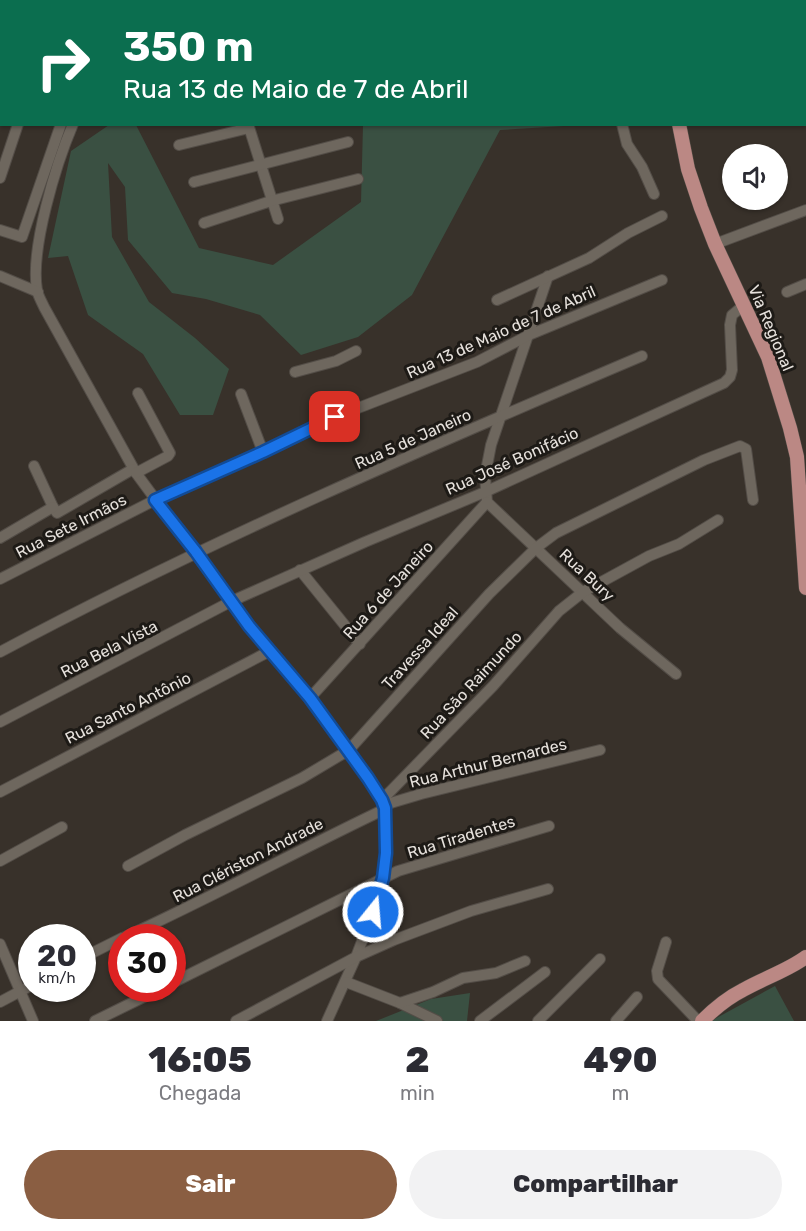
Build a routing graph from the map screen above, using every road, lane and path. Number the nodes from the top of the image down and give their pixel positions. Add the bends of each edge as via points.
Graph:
1 (17, 126) edge
2 (60, 126) edge
3 (72, 126) edge
4 (249, 126) edge
5 (622, 126) edge
6 (679, 126) edge
7 (348, 142) dead end
8 (179, 145) dead end
9 (260, 163) junction
10 (0, 178) edge
11 (358, 179) dead end
12 (194, 182) dead end
13 (654, 194) dead end
14 (272, 201) junction
15 (806, 210) edge
16 (662, 216) dead end
17 (278, 219) dead end
18 (204, 223) dead end
19 (0, 230) edge
20 (715, 244) junction
21 (0, 276) edge
22 (548, 276) junction
23 (663, 280) dead end
24 (806, 284) edge
25 (38, 292) junction
26 (787, 292) dead end
27 (497, 300) dead end
28 (744, 305) junction
29 (529, 335) junction
30 (356, 351) dead end
31 (642, 356) dead end
32 (295, 372) dead end
33 (138, 393) dead end
34 (241, 394) dead end
35 (502, 416) junction
36 (263, 452) junction
37 (34, 466) dead end
38 (134, 471) junction
39 (803, 479) edge
40 (486, 497) junction
41 (155, 500) junction
42 (753, 500) dead end
43 (54, 509) junction
44 (717, 520) dead end
45 (0, 538) edge
46 (536, 548) junction
47 (196, 552) junction
48 (805, 568) edge
49 (300, 570) junction
50 (0, 579) edge
51 (806, 588) edge
52 (583, 592) junction
53 (232, 602) junction
54 (360, 644) junction
55 (270, 651) junction
56 (0, 652) edge
57 (676, 674) dead end
58 (310, 698) junction
59 (0, 722) edge
60 (349, 750) junction
61 (600, 750) dead end
62 (0, 792) edge
63 (384, 805) junction
64 (549, 826) dead end
65 (62, 827) dead end
66 (0, 861) edge
67 (128, 866) dead end
68 (383, 878) junction
69 (548, 889) dead end
70 (152, 924) edge
71 (666, 942) dead end
72 (0, 944) edge
73 (356, 957) junction
74 (806, 957) edge
75 (600, 959) dead end
76 (525, 961) dead end
77 (545, 972) dead end
78 (186, 976) edge
79 (346, 982) junction
80 (18, 986) edge
81 (18, 992) edge
82 (637, 997) dead end
83 (0, 1002) edge
84 (25, 1002) edge
85 (134, 1002) edge
86 (400, 1003) junction
87 (33, 1021) edge
88 (95, 1021) edge
89 (236, 1021) edge
90 (327, 1021) edge
91 (437, 1021) edge
92 (480, 1021) edge
93 (538, 1021) edge
94 (616, 1021) edge
95 (700, 1021) edge

1 - 10 street
2 - 19 street via 22,237
3 - 25 street via 44,217 37,257
4 - 8 street
4 - 9 street
5 - 13 street via 627,144
6 - 20 main road, Via Regional via 688,169
7 - 9 street
9 - 12 street
9 - 14 street
11 - 14 street
14 - 17 street
14 - 18 street
15 - 20 street
16 - 22 street via 589,258
20 - 28 main road, Via Regional
21 - 25 street
22 - 27 street
22 - 29 street
23 - 29 street, Rua 13 de Maio de 7 de Abril
24 - 26 street
25 - 38 street
28 - 39 main road, Via Regional via 782,398
28 - 40 street, Rua José Bonifácio via 732,315 732,370 724,383
29 - 35 street
29 - 36 street, Rua 13 de Maio de 7 de Abril via 477,362 335,417
30 - 32 street
31 - 35 street, Rua 5 de Janeiro
33 - 38 street via 170,453
34 - 36 street
35 - 40 street via 488,460
35 - 47 street, Rua 5 de Janeiro
36 - 41 street, Rua 13 de Maio de 7 de Abril
37 - 43 street
38 - 41 street
38 - 43 street via 59,513
39 - 48 main road, Via Regional
40 - 46 street, Rua Bury
40 - 49 street, Rua José Bonifácio via 429,514
40 - 54 street, Rua 6 de Janeiro
41 - 47 street
41 - 50 street, Rua Sete Irmãos
42 - 46 street, Travessa Ideal via 746,449 740,446 556,533
43 - 45 street
44 - 52 street, Rua São Raimundo via 679,544
46 - 52 street, Rua Bury
46 - 60 street, Travessa Ideal via 489,594
47 - 53 street
47 - 56 street, Rua 5 de Janeiro
48 - 51 main road, Via Regional
49 - 53 street, Rua José Bonifácio
49 - 54 street
52 - 57 street, Rua Bury
52 - 63 street, Rua São Raimundo via 559,611
53 - 55 street
53 - 59 street, Rua Bela Vista
54 - 58 street, Rua 6 de Janeiro
55 - 58 street
55 - 62 street, Rua Santo Antônio
58 - 60 street
60 - 63 street
60 - 67 street, Travessa Ideal
61 - 63 street, Rua Arthur Bernardes
63 - 68 street
63 - 70 street, Rua Clériston Andrade
64 - 68 street, Rua Tiradentes
65 - 66 street
68 - 73 street
68 - 78 street, Rua Tiradentes
69 - 73 street via 471,911
71 - 95 street via 658,979
72 - 80 street
73 - 79 street
73 - 89 street
74 - 95 main road via 744,989
75 - 93 street
76 - 86 street via 496,973 463,978
77 - 92 street
79 - 86 street
79 - 90 street
81 - 83 street
82 - 94 street
84 - 87 street
85 - 88 street
86 - 91 street

